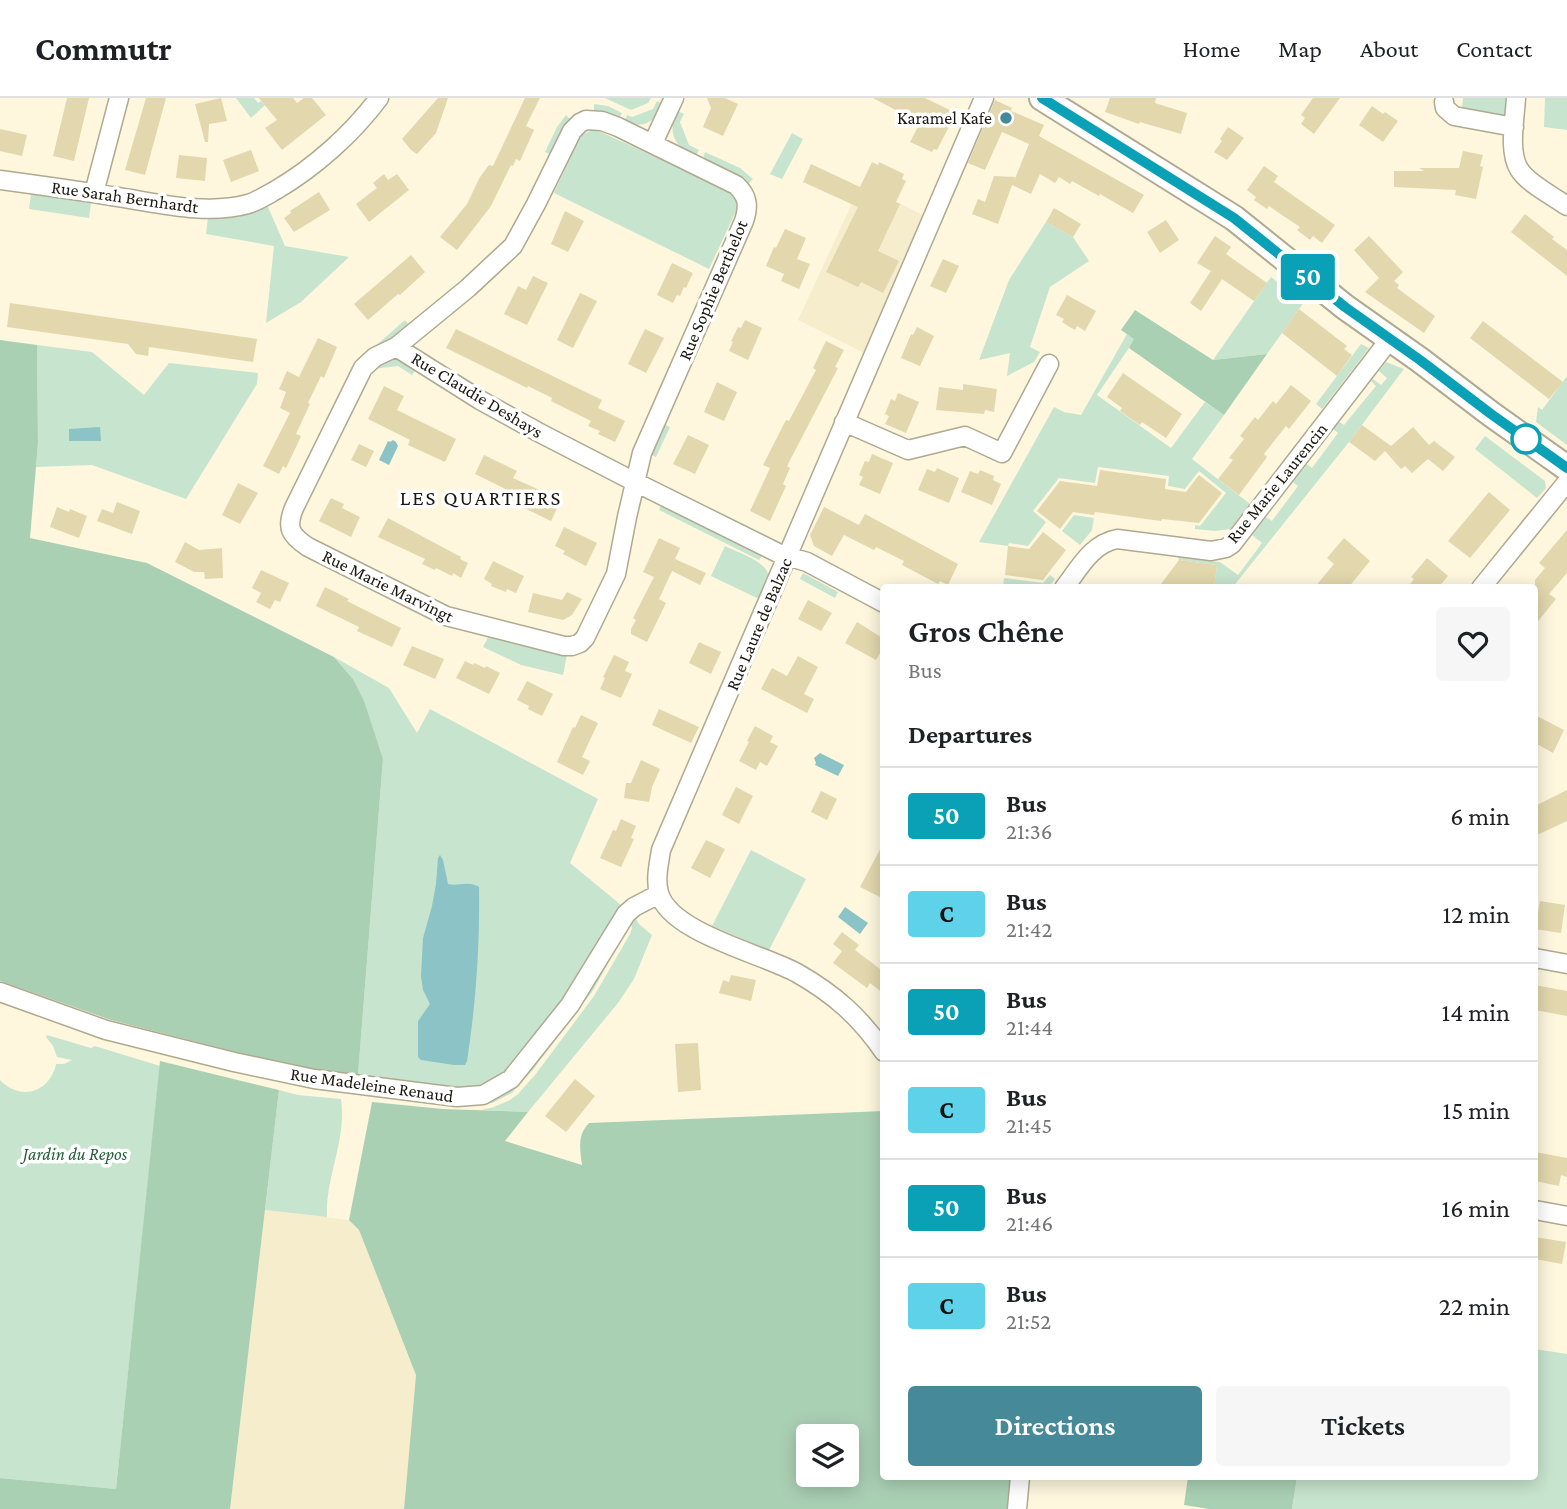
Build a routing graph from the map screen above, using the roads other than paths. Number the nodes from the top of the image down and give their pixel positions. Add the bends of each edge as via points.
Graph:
1 (120, 98) edge
2 (379, 98) edge
3 (674, 98) edge
4 (984, 98) edge
5 (1042, 98) edge
6 (1516, 98) edge
7 (1444, 102) dead end
8 (1514, 127) junction
9 (653, 144) junction
10 (0, 180) edge
11 (94, 193) junction
12 (1567, 206) edge
13 (1391, 340) junction
14 (396, 347) junction
15 (1049, 363) dead end
16 (844, 422) junction
17 (1567, 468) edge
18 (635, 482) junction
19 (1567, 482) edge
20 (788, 556) junction
21 (1066, 584) edge
22 (1484, 584) edge
23 (880, 601) edge
24 (659, 894) junction
25 (1538, 959) edge
26 (1567, 964) edge
27 (0, 992) edge
28 (880, 1047) edge
29 (1538, 1211) edge
30 (1567, 1216) edge
31 (1020, 1480) edge
32 (1017, 1509) edge

1 - 11 street
2 - 11 street, Rue Sarah Bernhardt via 325,154 288,183 248,204 216,209
3 - 9 street
4 - 16 street, Rue Laure de Balzac
5 - 13 street via 1234,218
6 - 8 street
7 - 8 street via 1454,116
8 - 12 street via 1514,159 1520,171
9 - 14 street, Rue Claudie Deshays via 602,121 586,120 576,126 513,246
9 - 18 street, Rue Sophie Berthelot via 736,185 746,196 747,211 642,453
10 - 11 street, Rue Sarah Bernhardt
13 - 17 street
13 - 21 street, Rue Marie Laurencin via 1232,544 1211,551 1117,539 1092,551
14 - 18 street, Rue Claudie Deshays via 480,400
14 - 18 street, Rue Marie Marvingt via 363,369 290,517 291,532 308,547 446,616 572,646 585,638 616,574
15 - 16 street via 1002,453 965,436 908,450
16 - 20 street, Rue Laure de Balzac
18 - 20 street, Rue Claudie Deshays
19 - 22 street
20 - 23 street, Rue Claudie Deshays
20 - 24 street, Rue Laure de Balzac via 661,850
24 - 27 street, Rue Madeleine Renaud via 626,915 570,1005 532,1053 511,1079 483,1095 457,1097 296,1076 106,1030
24 - 28 street via 685,924 796,973 841,1002
25 - 26 street
29 - 30 street
31 - 32 street

